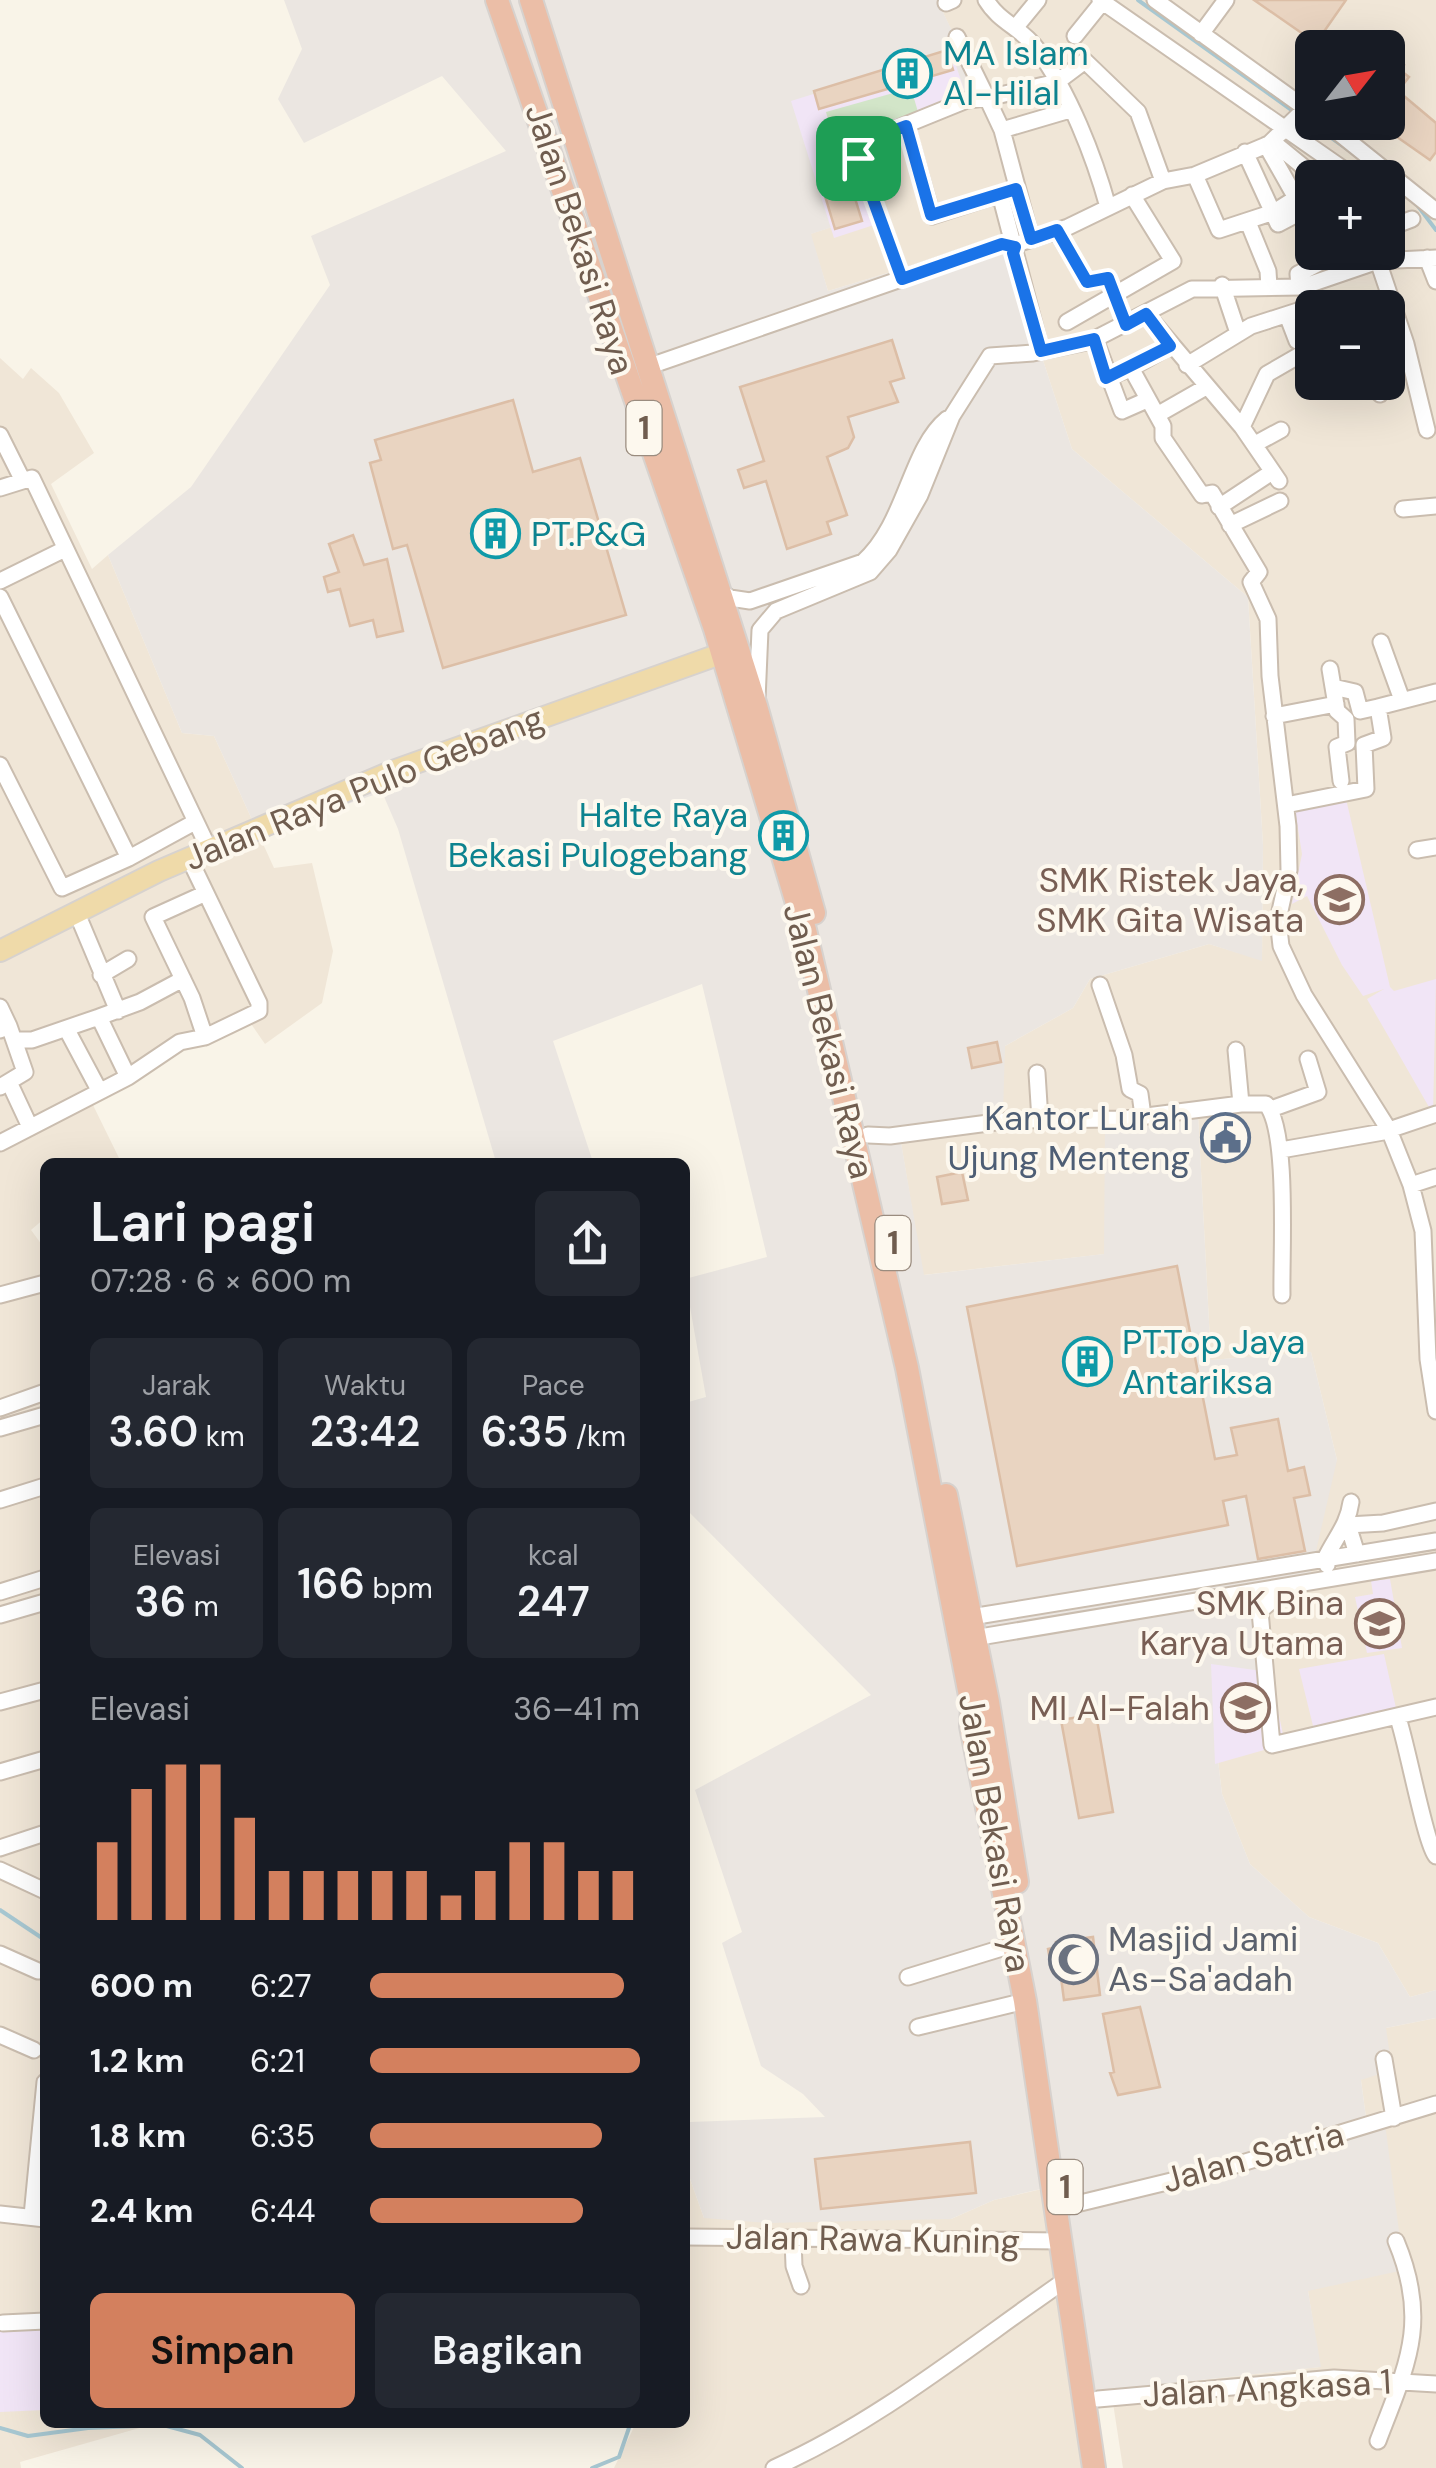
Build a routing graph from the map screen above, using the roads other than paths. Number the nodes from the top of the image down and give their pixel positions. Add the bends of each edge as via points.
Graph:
1 (498, 0) edge
2 (517, 0) edge
3 (531, 0) edge
4 (986, 0) edge
5 (1038, 0) edge
6 (1154, 0) edge
7 (1226, 0) edge
8 (1103, 1) edge
9 (1015, 28) junction
10 (1201, 34) junction
11 (957, 36) dead end
12 (1075, 36) dead end
13 (1221, 52) junction
14 (1207, 72) junction
15 (1057, 82) junction
16 (986, 98) junction
17 (1070, 110) junction
18 (1295, 114) edge
19 (1295, 116) edge
20 (1295, 122) edge
21 (906, 126) junction
22 (1002, 130) junction
23 (1326, 140) edge
24 (1269, 143) junction
25 (1246, 152) junction
26 (1349, 160) edge
27 (1295, 162) edge
28 (1195, 174) junction
29 (1163, 182) junction
30 (1008, 192) junction
31 (1405, 193) edge
32 (1132, 196) junction
33 (1108, 208) junction
34 (1436, 211) edge
35 (1274, 212) junction
36 (1295, 216) edge
37 (1412, 219) dead end
38 (1405, 221) edge
39 (1248, 222) junction
40 (1057, 230) junction
41 (1031, 239) junction
42 (1015, 247) junction
43 (1431, 258) edge
44 (1405, 259) edge
45 (1306, 270) edge
46 (1351, 270) edge
47 (1381, 270) edge
48 (902, 279) junction
49 (1436, 280) edge
50 (1222, 286) junction
51 (1268, 287) junction
52 (1299, 287) junction
53 (1114, 296) junction
54 (1295, 312) edge
55 (1146, 314) junction
56 (1287, 314) junction
57 (1067, 322) dead end
58 (1126, 325) junction
59 (1295, 327) edge
60 (1238, 333) junction
61 (1094, 339) junction
62 (1170, 346) junction
63 (1041, 351) junction
64 (1295, 352) edge
65 (1187, 365) junction
66 (650, 366) junction
67 (1131, 368) junction
68 (1106, 378) junction
69 (1206, 388) junction
70 (1146, 400) junction
71 (1156, 415) junction
72 (1242, 427) junction
73 (1281, 430) dead end
74 (1427, 430) dead end
75 (0, 434) edge
76 (1255, 444) junction
77 (27, 478) junction
78 (686, 480) junction
79 (0, 488) edge
80 (1280, 501) dead end
81 (1220, 507) junction
82 (1404, 509) dead end
83 (1435, 510) edge
84 (1230, 524) junction
85 (65, 550) junction
86 (867, 567) junction
87 (0, 581) edge
88 (720, 591) junction
89 (0, 597) edge
90 (1382, 642) dead end
91 (730, 651) junction
92 (1330, 669) dead end
93 (1436, 692) edge
94 (1334, 695) junction
95 (1402, 700) junction
96 (756, 706) junction
97 (1378, 706) junction
98 (1274, 716) junction
99 (0, 765) edge
100 (1341, 781) dead end
101 (1286, 804) junction
102 (195, 822) junction
103 (1436, 847) edge
104 (209, 849) junction
105 (1417, 850) dead end
106 (129, 858) junction
107 (189, 858) junction
108 (206, 893) junction
109 (76, 911) junction
110 (811, 928) junction
111 (0, 951) edge
112 (128, 958) dead end
113 (100, 975) junction
114 (183, 979) junction
115 (1100, 984) dead end
116 (0, 1007) edge
117 (118, 1010) junction
118 (98, 1017) junction
119 (66, 1030) junction
120 (9, 1032) edge
121 (205, 1037) junction
122 (1236, 1050) dead end
123 (1308, 1059) dead end
124 (1036, 1073) dead end
125 (128, 1076) junction
126 (4, 1084) edge
127 (99, 1090) junction
128 (1240, 1104) junction
129 (1271, 1109) junction
130 (1436, 1114) edge
131 (1143, 1116) junction
132 (1040, 1120) junction
133 (30, 1127) junction
134 (1389, 1130) junction
135 (868, 1135) junction
136 (0, 1143) edge
137 (1281, 1150) junction
138 (1436, 1177) edge
139 (1412, 1185) junction
140 (40, 1285) edge
141 (1282, 1294) dead end
142 (0, 1295) edge
143 (1434, 1388) edge
144 (40, 1394) edge
145 (0, 1408) edge
146 (1436, 1411) edge
147 (40, 1416) edge
148 (0, 1428) edge
149 (935, 1476) junction
150 (40, 1488) edge
151 (0, 1500) edge
152 (1350, 1502) dead end
153 (1436, 1512) edge
154 (1348, 1525) junction
155 (1436, 1541) edge
156 (1357, 1554) junction
157 (1325, 1559) junction
158 (1436, 1561) edge
159 (1332, 1578) junction
160 (40, 1580) edge
161 (1290, 1586) junction
162 (0, 1592) edge
163 (40, 1603) edge
164 (0, 1615) edge
165 (972, 1628) junction
166 (40, 1691) edge
167 (0, 1702) edge
168 (1436, 1708) edge
169 (1398, 1718) junction
170 (40, 1760) edge
171 (0, 1772) edge
172 (40, 1835) edge
173 (0, 1848) edge
174 (1436, 1856) edge
175 (0, 1870) edge
176 (40, 1889) edge
177 (1015, 1944) junction
178 (0, 1954) edge
179 (38, 1971) dead end
180 (908, 1977) dead end
181 (1025, 2001) junction
182 (918, 2026) dead end
183 (0, 2035) edge
184 (34, 2050) dead end
185 (1384, 2059) dead end
186 (1436, 2104) edge
187 (1394, 2118) junction
188 (1068, 2206) junction
189 (0, 2214) edge
190 (39, 2218) edge
191 (690, 2237) edge
192 (793, 2240) junction
193 (1396, 2241) dead end
194 (1061, 2242) junction
195 (1067, 2279) junction
196 (801, 2286) dead end
197 (40, 2321) edge
198 (2, 2323) dead end
199 (1401, 2380) junction
200 (1436, 2384) edge
201 (1098, 2398) junction
202 (1378, 2441) dead end
203 (774, 2468) edge
204 (1094, 2468) edge
205 (1108, 2468) edge

1 - 91 highway, Jalan Bekasi Raya / 1 via 604,314
2 - 78 highway via 616,304
3 - 66 highway, Jalan Bekasi Raya / 1
4 - 9 street
5 - 9 street
6 - 10 street
7 - 10 street
8 - 12 street
8 - 14 street
9 - 15 street
10 - 13 street
11 - 16 street
13 - 14 street
13 - 18 street
14 - 19 street
15 - 16 street
15 - 17 street
15 - 29 street via 1085,61 1122,92 1143,122
16 - 21 street
16 - 22 street
17 - 22 street
17 - 33 street
20 - 24 street
21 - 30 street via 931,215
21 - 48 street via 866,141 858,158
22 - 30 street
23 - 26 street
24 - 25 street
24 - 27 street
24 - 35 street via 1296,198
25 - 28 street
25 - 35 street
28 - 29 street
28 - 39 street via 1216,228
29 - 32 street
30 - 41 street
30 - 42 street
31 - 34 street
32 - 33 street
32 - 53 street via 1173,261
33 - 40 street
35 - 36 street via 1280,224
35 - 39 street
37 - 38 street
39 - 51 street
40 - 41 street
40 - 53 street via 1087,282 1108,278
41 - 42 street
42 - 48 street via 1002,244
42 - 63 street
43 - 44 street
43 - 49 street
45 - 52 street via 1298,274
46 - 52 street
47 - 74 street
48 - 66 street
50 - 51 street
50 - 55 street via 1192,289
50 - 60 street
51 - 52 street
53 - 57 street
53 - 58 street
54 - 56 street
55 - 58 street
55 - 62 street
56 - 59 street
56 - 60 street
58 - 61 street
60 - 65 street
61 - 63 street
61 - 68 street
62 - 65 street
62 - 67 street
63 - 86 street via 985,360 952,416 929,438
64 - 72 street via 1267,374
65 - 69 street
66 - 78 highway, Jalan Bekasi Raya / 1
67 - 68 street
67 - 70 street
68 - 70 street via 1122,411
69 - 71 street
69 - 72 street
70 - 71 street
71 - 81 street via 1162,438 1202,495 1211,492
72 - 76 street
73 - 76 street
75 - 77 street
76 - 81 street via 1275,477
77 - 79 street
77 - 85 street
78 - 88 highway, Jalan Bekasi Raya / 1
80 - 84 street
81 - 84 street
82 - 83 street
84 - 98 street via 1259,572 1250,582 1268,620
85 - 87 street
85 - 102 street
86 - 88 street via 750,601
86 - 96 street via 766,620
88 - 91 highway, Jalan Bekasi Raya / 1
89 - 106 street
90 - 95 street
91 - 96 highway, Jalan Bekasi Raya / 1
91 - 104 main road, Jalan Raya Pulo Gebang via 462,744
91 - 110 highway, Jalan Bekasi Raya / 1
92 - 94 street
93 - 95 street
94 - 97 street via 1355,692 1360,711
94 - 98 street
94 - 100 street via 1346,719 1347,742 1337,747
95 - 97 street
96 - 110 highway, Jalan Bekasi Raya / 1
97 - 101 street via 1383,738 1364,745 1367,788
98 - 101 street
99 - 106 street via 60,887
101 - 134 street via 1290,850 1278,920 1281,946
102 - 104 street
102 - 106 street
103 - 105 street
104 - 107 main road, Jalan Raya Pulo Gebang
107 - 108 street
107 - 109 main road, Jalan Raya Pulo Gebang
108 - 114 street via 154,917
108 - 121 street via 260,1008
109 - 111 main road, Jalan Raya Pulo Gebang
109 - 113 street
110 - 135 highway, Jalan Bekasi Raya / 1
110 - 149 highway, Jalan Bekasi Raya / 1
112 - 113 street
113 - 117 street
114 - 117 street
114 - 121 street
115 - 131 street
116 - 120 street
117 - 118 street
118 - 119 street
118 - 125 street
119 - 120 street
119 - 127 street
120 - 126 street via 25,1073
121 - 125 street via 180,1042
122 - 128 street
123 - 129 street via 1318,1092
124 - 132 street
125 - 127 street
126 - 133 street
127 - 133 street
128 - 129 street
128 - 131 street
129 - 137 street
130 - 134 street
131 - 132 street
132 - 135 street
133 - 136 street
134 - 137 street
134 - 139 street
135 - 149 highway, Jalan Bekasi Raya / 1
137 - 141 street
138 - 139 street
139 - 143 street via 1423,1231
140 - 142 street
143 - 146 street
144 - 145 street
147 - 148 street
149 - 165 highway, Jalan Bekasi Raya / 1
149 - 177 highway, Jalan Bekasi Raya / 1 via 971,1726
150 - 151 street
152 - 154 street
153 - 154 street
154 - 156 street
154 - 157 street
155 - 156 street
156 - 157 street
157 - 159 street
157 - 165 street
158 - 159 street
159 - 161 street
160 - 162 street
161 - 165 street
161 - 169 street via 1260,1611 1272,1745
163 - 164 street
165 - 188 highway, Jalan Bekasi Raya / 1
166 - 167 street
168 - 169 street
169 - 174 street via 1428,1846
170 - 171 street
172 - 173 street
175 - 176 street
177 - 180 street
177 - 181 highway, Jalan Bekasi Raya / 1
178 - 179 street
181 - 182 street
181 - 194 highway, Jalan Bekasi Raya / 1
183 - 184 street
185 - 187 street
186 - 187 street, Jalan Satria
187 - 188 street, Jalan Satria
188 - 201 highway, Jalan Bekasi Raya / 1
189 - 190 street
191 - 192 street, Jalan Rawa Kuning
192 - 194 street, Jalan Rawa Kuning
192 - 196 street
193 - 199 street via 1416,2327
194 - 195 highway, Jalan Bekasi Raya / 1
195 - 203 street via 920,2386
195 - 204 highway, Jalan Bekasi Raya / 1
197 - 198 street
199 - 200 street, Jalan Angkasa 1
199 - 201 street, Jalan Angkasa 1 via 1297,2380
199 - 202 street
201 - 205 highway, Jalan Bekasi Raya / 1

